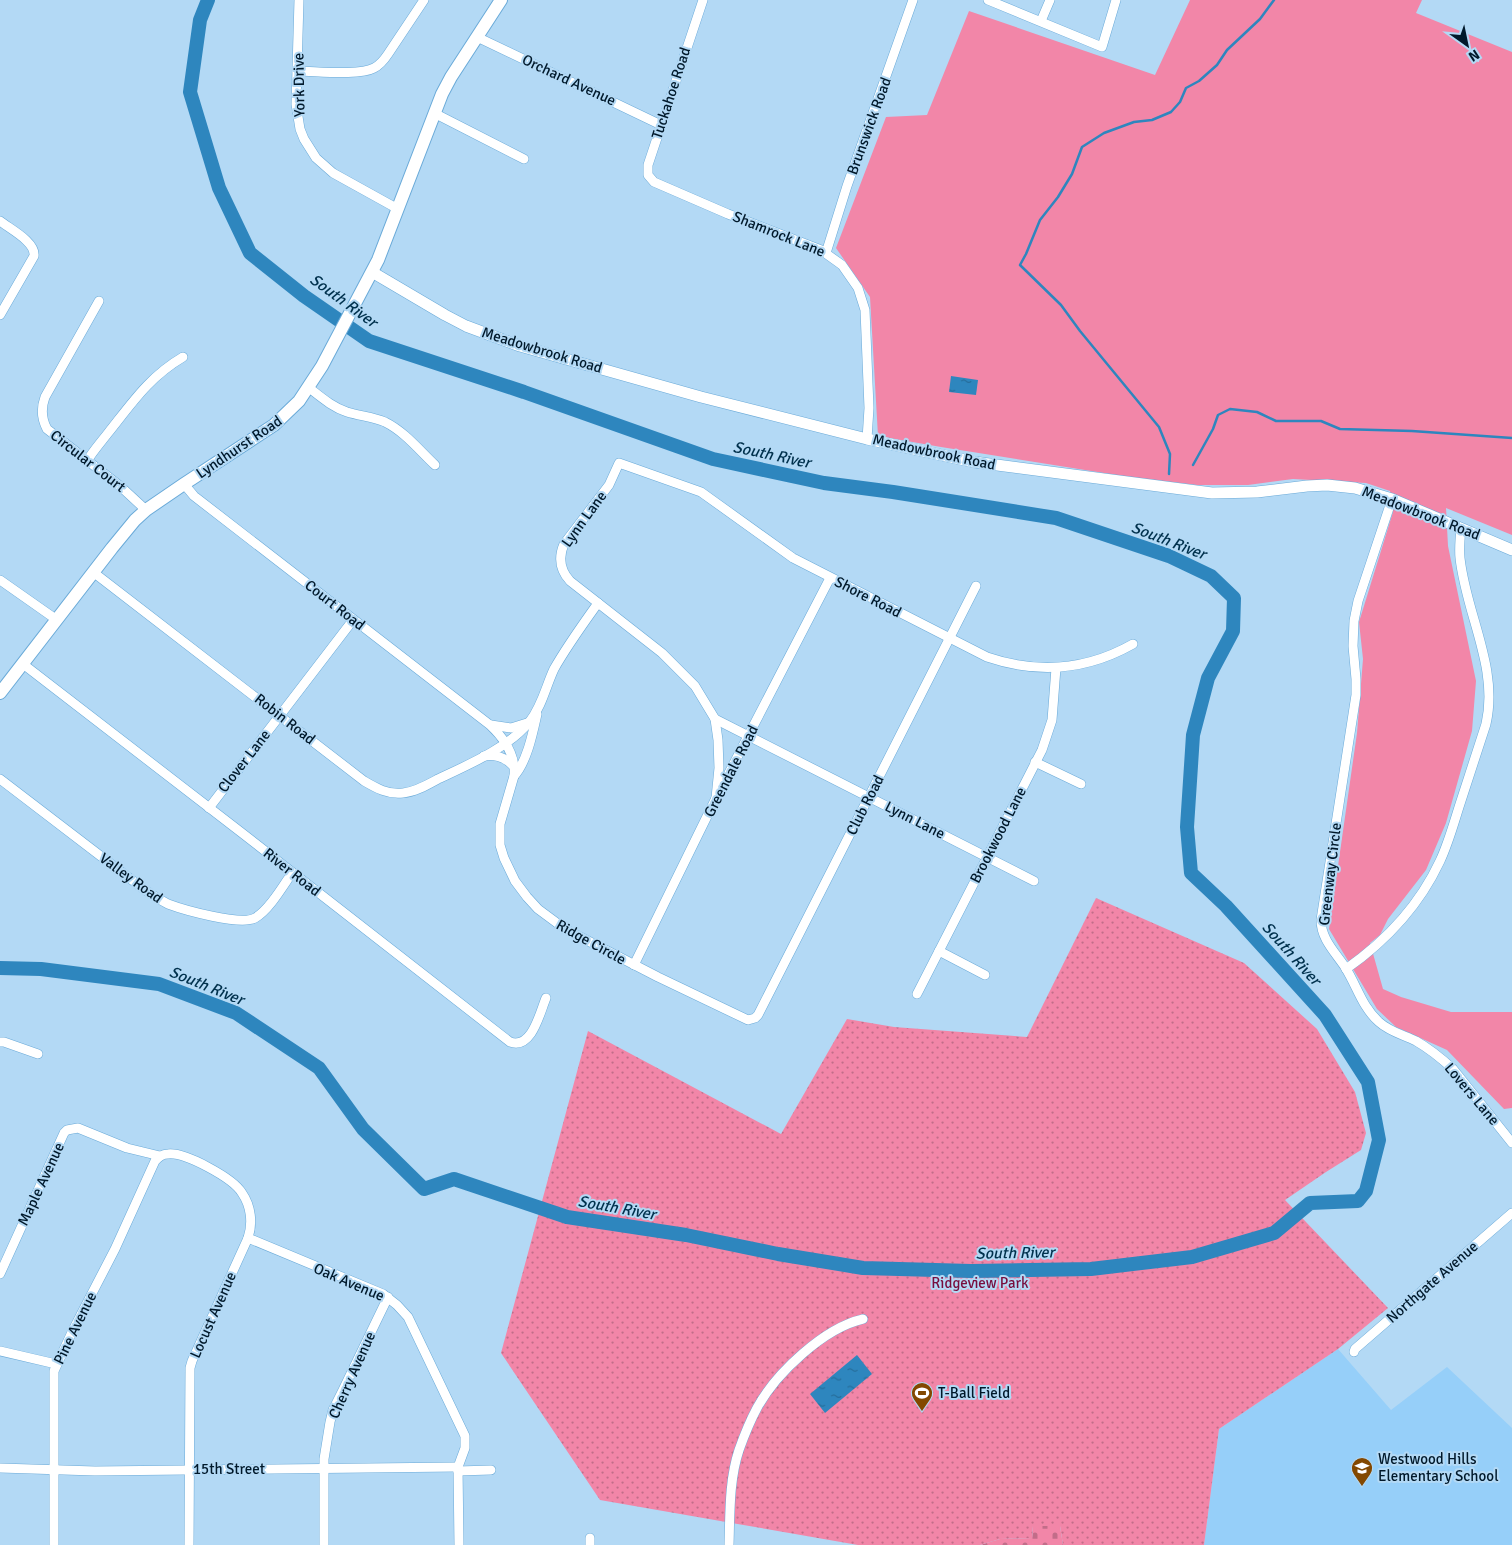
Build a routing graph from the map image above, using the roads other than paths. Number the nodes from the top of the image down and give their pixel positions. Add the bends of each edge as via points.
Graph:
1 (299, 0) edge
2 (424, 0) edge
3 (501, 0) edge
4 (702, 0) edge
5 (913, 0) edge
6 (988, 0) edge
7 (1050, 0) edge
8 (1116, 0) edge
9 (1041, 21) junction
10 (477, 37) junction
11 (297, 71) junction
12 (434, 113) junction
13 (661, 125) junction
14 (524, 159) dead end
15 (658, 184) joint
16 (398, 209) junction
17 (0, 221) edge
18 (826, 252) junction
19 (372, 272) junction
20 (99, 301) dead end
21 (1, 311) edge
22 (182, 357) dead end
23 (308, 387) junction
24 (867, 439) junction
25 (87, 461) junction
26 (619, 464) joint
27 (435, 465) dead end
28 (184, 484) junction
29 (1392, 499) junction
30 (146, 510) junction
31 (1461, 528) junction
32 (1512, 550) edge
33 (93, 572) junction
34 (830, 578) junction
35 (0, 580) edge
36 (976, 586) dead end
37 (598, 603) junction
38 (56, 620) junction
39 (353, 620) junction
40 (949, 638) junction
41 (1133, 644) dead end
42 (22, 664) junction
43 (1056, 668) junction
44 (0, 693) edge
45 (538, 709) junction
46 (280, 715) junction
47 (715, 720) junction
48 (529, 722) junction
49 (489, 725) junction
50 (748, 736) junction
51 (505, 742) junction
52 (492, 750) junction
53 (482, 756) junction
54 (1035, 762) junction
55 (515, 772) junction
56 (0, 779) edge
57 (1081, 784) dead end
58 (716, 798) junction
59 (869, 798) junction
60 (208, 808) junction
61 (987, 857) junction
62 (292, 873) junction
63 (1034, 881) dead end
64 (939, 951) junction
65 (634, 965) junction
66 (1346, 969) junction
67 (985, 975) dead end
68 (917, 994) dead end
69 (546, 998) dead end
70 (751, 1020) joint
71 (0, 1042) edge
72 (38, 1054) dead end
73 (1512, 1142) edge
74 (160, 1156) junction
75 (1512, 1213) edge
76 (248, 1238) junction
77 (0, 1274) edge
78 (388, 1298) junction
79 (863, 1319) dead end
80 (0, 1351) edge
81 (1354, 1352) dead end
82 (56, 1364) junction
83 (0, 1468) edge
84 (458, 1469) junction
85 (54, 1470) junction
86 (189, 1470) junction
87 (323, 1470) junction
88 (490, 1470) dead end
89 (54, 1545) edge
90 (189, 1545) edge
91 (324, 1545) edge
92 (459, 1545) edge
93 (729, 1545) edge

1 - 11 street, York Drive
2 - 11 street via 388,54 374,68 360,72
3 - 10 main road, Lyndhurst Road
4 - 13 street, Tuckahoe Road
5 - 18 street, Brunswick Road
6 - 9 street
7 - 9 street
8 - 9 street via 1102,47
10 - 12 main road, Lyndhurst Road
10 - 13 street, Orchard Avenue
11 - 16 street, York Drive via 297,115 309,147 333,173
12 - 14 street
12 - 16 main road, Lyndhurst Road
13 - 15 street, Tuckahoe Road via 648,170 650,178
15 - 18 street, Shamrock Lane
16 - 19 main road, Lyndhurst Road
17 - 21 street via 33,247 34,256
18 - 24 street, Shamrock Lane via 849,273 862,299 868,394
19 - 23 main road, Lyndhurst Road
19 - 24 street, Meadowbrook Road via 445,316 520,346
20 - 25 street, Circular Court via 42,405 47,429
22 - 25 street via 148,383
23 - 27 street via 346,412 396,428
23 - 28 main road, Lyndhurst Road via 274,425
24 - 29 street, Meadowbrook Road via 974,462 1156,487 1234,493 1327,485 1355,488
25 - 30 street, Circular Court
26 - 34 street, Shore Road via 701,492 773,545
26 - 37 street, Lynn Lane via 609,484 564,544 560,556 562,571
28 - 30 main road, Lyndhurst Road
28 - 39 street, Court Road via 194,496
29 - 31 street, Meadowbrook Road
29 - 66 street, Greenway Circle via 1354,622 1356,695 1322,920 1326,940
30 - 33 main road, Lyndhurst Road
31 - 32 street, Meadowbrook Road
31 - 66 street via 1463,575 1490,687 1486,724 1448,842 1431,878 1416,902 1390,932
33 - 38 main road, Lyndhurst Road
33 - 46 street, Robin Road
34 - 40 street, Shore Road
34 - 50 street, Greendale Road
35 - 38 street
36 - 40 street, Club Road
37 - 45 street, Ridge Circle via 555,668
37 - 47 street, Lynn Lane via 680,670 695,686
38 - 42 main road, Lyndhurst Road
39 - 46 street, Clover Lane
39 - 49 street, Court Road
40 - 43 street, Shore Road via 1000,661 1033,668
40 - 59 street, Club Road
41 - 43 street, Shore Road via 1091,662
42 - 44 main road, Lyndhurst Road
42 - 60 street, River Road
43 - 54 street, Brookwood Lane via 1052,720
45 - 48 street, Ridge Circle
45 - 55 street, Ridge Circle via 520,770
46 - 53 street, Robin Road via 364,781 389,792 412,791
46 - 60 street, Clover Lane
47 - 50 street, Lynn Lane
47 - 58 street, Lynn Lane via 719,768
48 - 49 street, Court Road via 511,728
48 - 51 street, Ridge Circle
49 - 51 street, Court Road
49 - 52 street
50 - 58 street, Greendale Road
50 - 59 street, Lynn Lane
51 - 52 street, Robin Road
51 - 55 street via 511,752
52 - 53 street, Robin Road
53 - 55 street via 502,757
54 - 57 street
54 - 61 street, Brookwood Lane
55 - 65 street, Ridge Circle via 502,816 500,838 504,858 515,881 527,897 565,930
56 - 62 street, Valley Road via 145,890 173,905 234,920 252,920 267,907
58 - 65 street, Greendale Road
59 - 61 street, Lynn Lane
59 - 70 street, Club Road via 758,1015
60 - 62 street, River Road
61 - 63 street, Lynn Lane
61 - 64 street, Brookwood Lane
62 - 69 street, River Road via 510,1042 522,1041 531,1034
64 - 67 street
64 - 68 street, Brookwood Lane
65 - 70 street, Ridge Circle via 744,1020
66 - 73 street, Lovers Lane via 1362,1001 1378,1021 1442,1059
71 - 72 street
74 - 76 street via 170,1153 189,1159 233,1183 248,1206 251,1225
74 - 77 street, Maple Avenue via 128,1148 78,1128 67,1130
74 - 82 street, Pine Avenue
75 - 81 street, Northgate Avenue
76 - 78 street, Oak Avenue
76 - 86 street, Locust Avenue via 192,1360
78 - 84 street, Oak Avenue via 408,1317 459,1421 466,1441
78 - 87 street, Cherry Avenue via 333,1410
79 - 93 street via 838,1328 813,1346 782,1376 757,1408 739,1452 732,1489
80 - 82 street
82 - 85 street, Pine Avenue
83 - 85 street, 15th Street
84 - 87 street, 15th Street
84 - 88 street, 15th Street
84 - 92 street, Oak Avenue
85 - 86 street, 15th Street
85 - 89 street, Pine Avenue
86 - 87 street, 15th Street
86 - 90 street, Locust Avenue
87 - 91 street, Cherry Avenue

